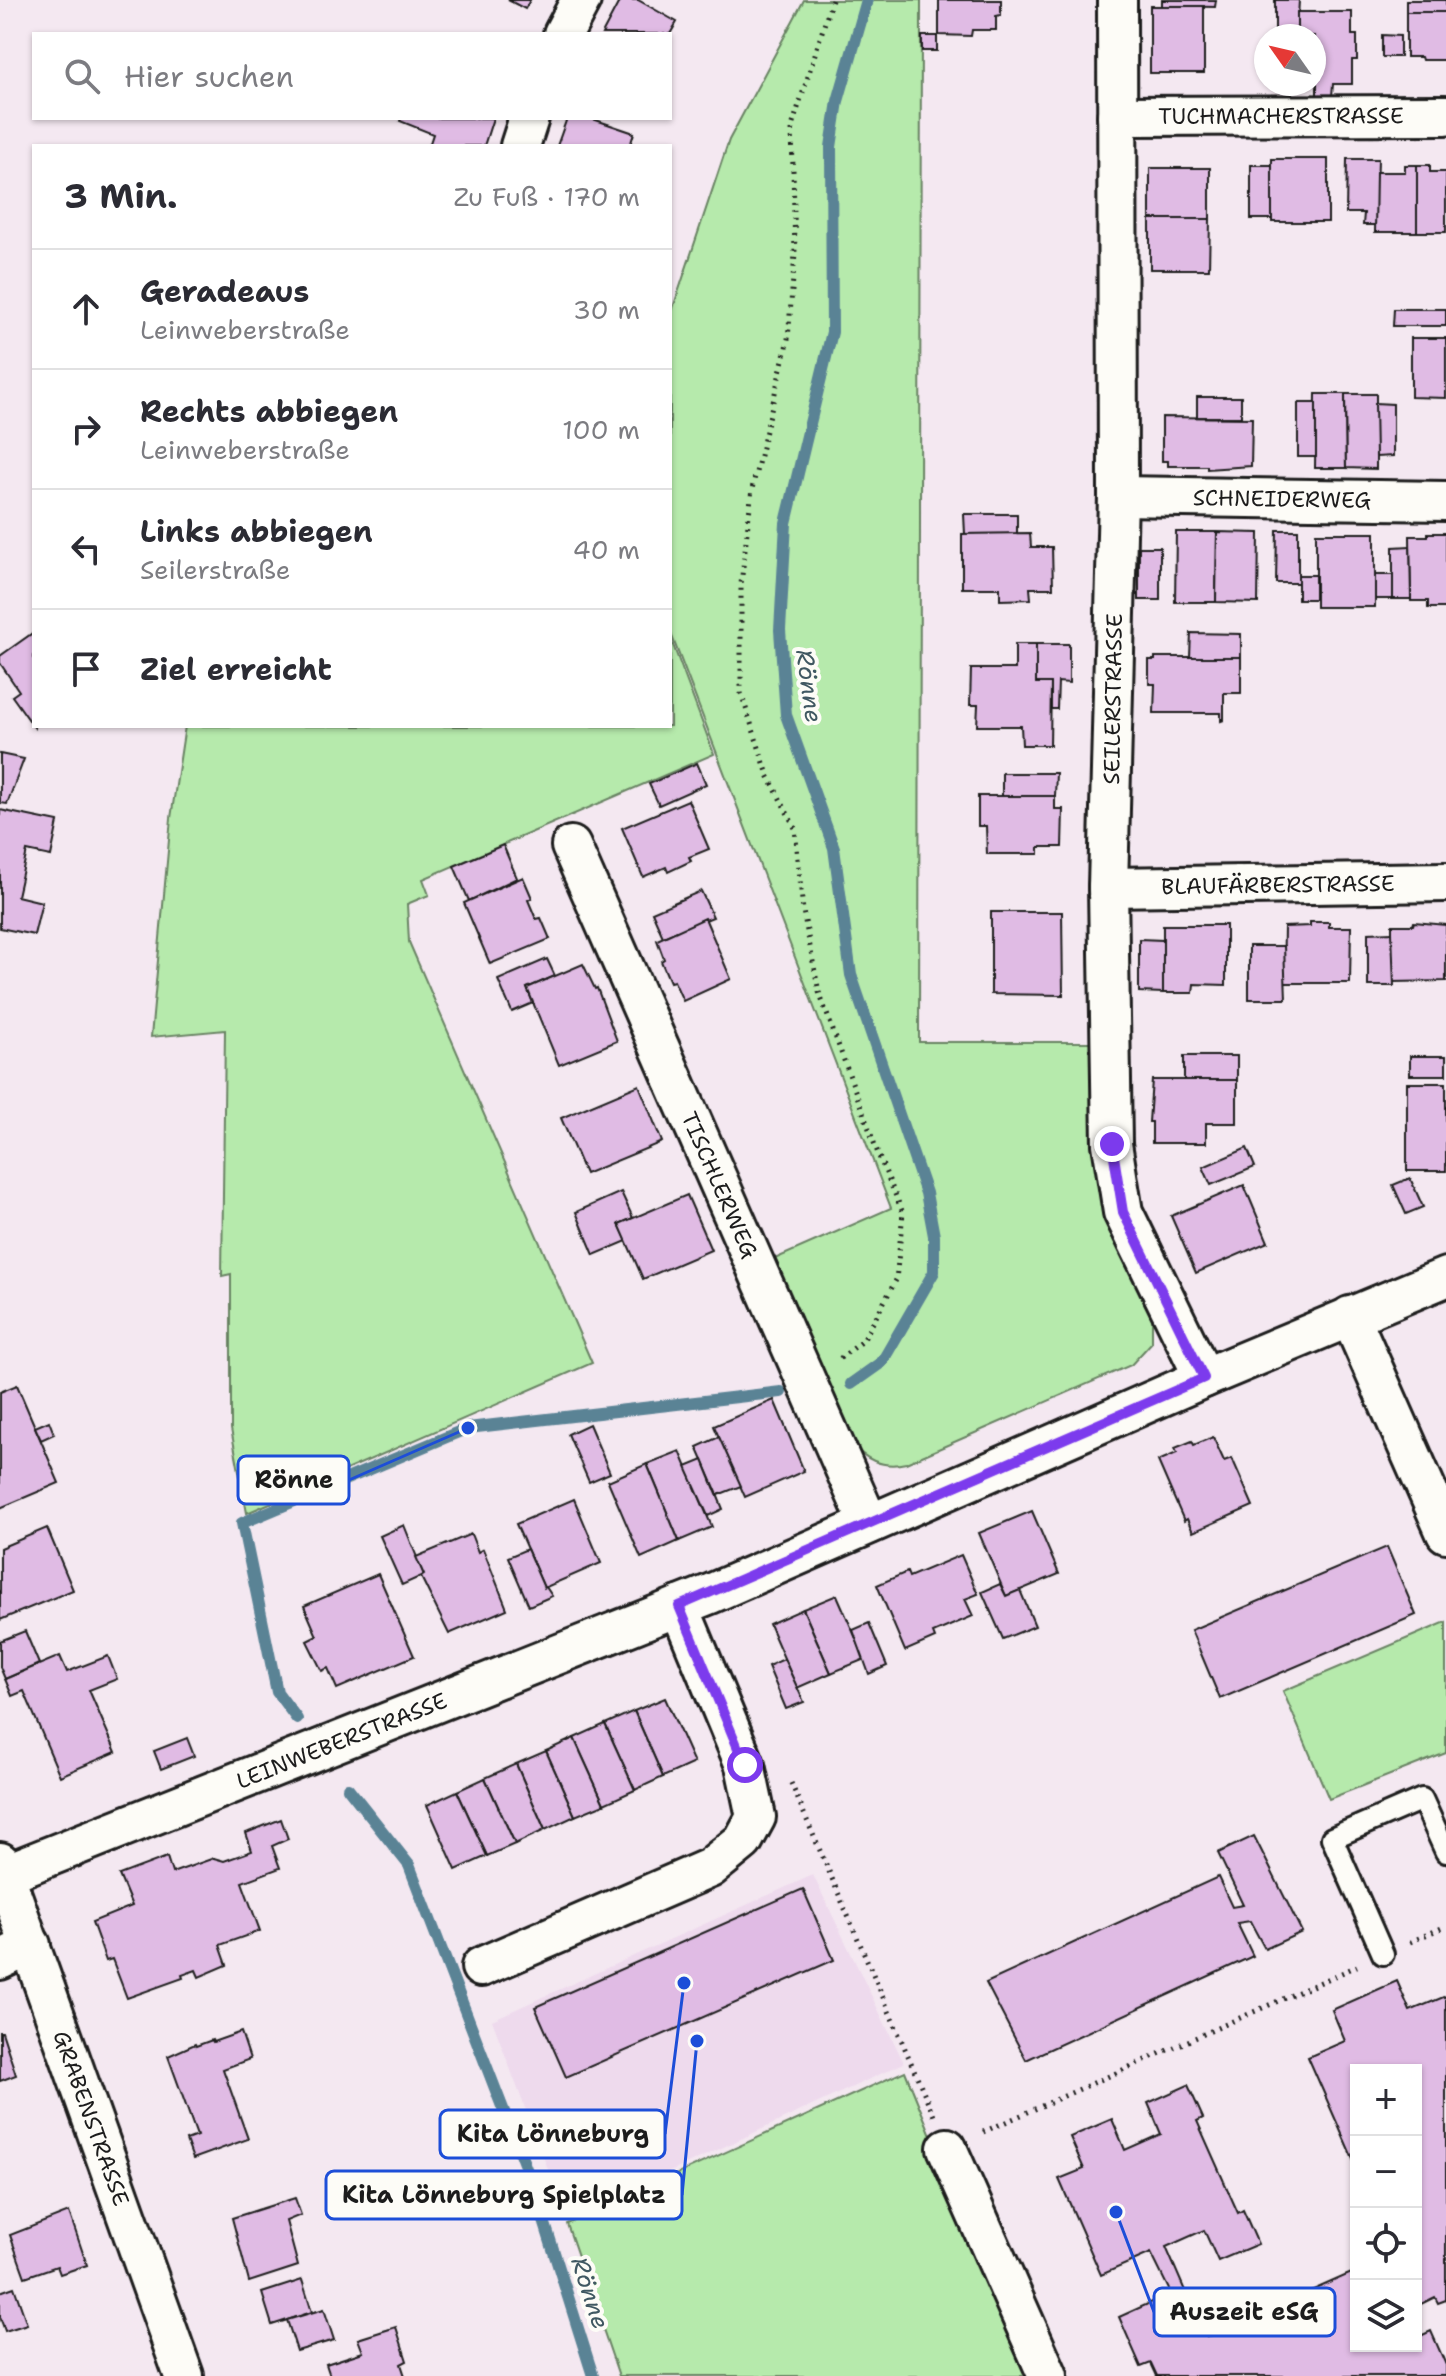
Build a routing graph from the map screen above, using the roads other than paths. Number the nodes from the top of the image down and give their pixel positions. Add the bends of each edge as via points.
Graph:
1 (581, 0) edge
2 (1117, 0) edge
3 (564, 32) edge
4 (1446, 115) edge
5 (1117, 116) junction
6 (528, 120) edge
7 (521, 144) edge
8 (1118, 496) junction
9 (1446, 501) edge
10 (571, 846) dead end
11 (1446, 882) edge
12 (1108, 887) junction
13 (1446, 1277) edge
14 (1350, 1316) junction
15 (1204, 1378) junction
16 (869, 1524) junction
17 (1446, 1533) edge
18 (679, 1606) junction
19 (1446, 1852) edge
20 (2, 1868) edge
21 (16, 1952) edge
22 (1383, 1954) road end
23 (481, 1967) dead end
24 (947, 2148) road end
25 (184, 2376) edge
26 (1048, 2376) edge

1 - 3 street
2 - 5 street, SEILERSTRASSE
4 - 5 street, TUCHMACHERSTRASSE
5 - 8 street, SEILERSTRASSE
6 - 7 street
8 - 9 street, SCHNEIDERWEG
8 - 12 street, SEILERSTRASSE
10 - 16 street, TISCHLERWEG
11 - 12 street, BLAUFÄRBERSTRASSE
12 - 15 street, SEILERSTRASSE via 1112,1144 1123,1212
13 - 14 street, LEINWEBERSTRASSE
14 - 15 street, LEINWEBERSTRASSE
14 - 17 street
15 - 16 street, LEINWEBERSTRASSE
16 - 18 street, LEINWEBERSTRASSE
18 - 20 street, LEINWEBERSTRASSE
18 - 23 street via 745,1765 756,1817 743,1841 710,1868
19 - 22 lane via 1422,1799 1332,1838
20 - 21 street, GRABENSTRASSE
21 - 25 street, GRABENSTRASSE
24 - 26 street

